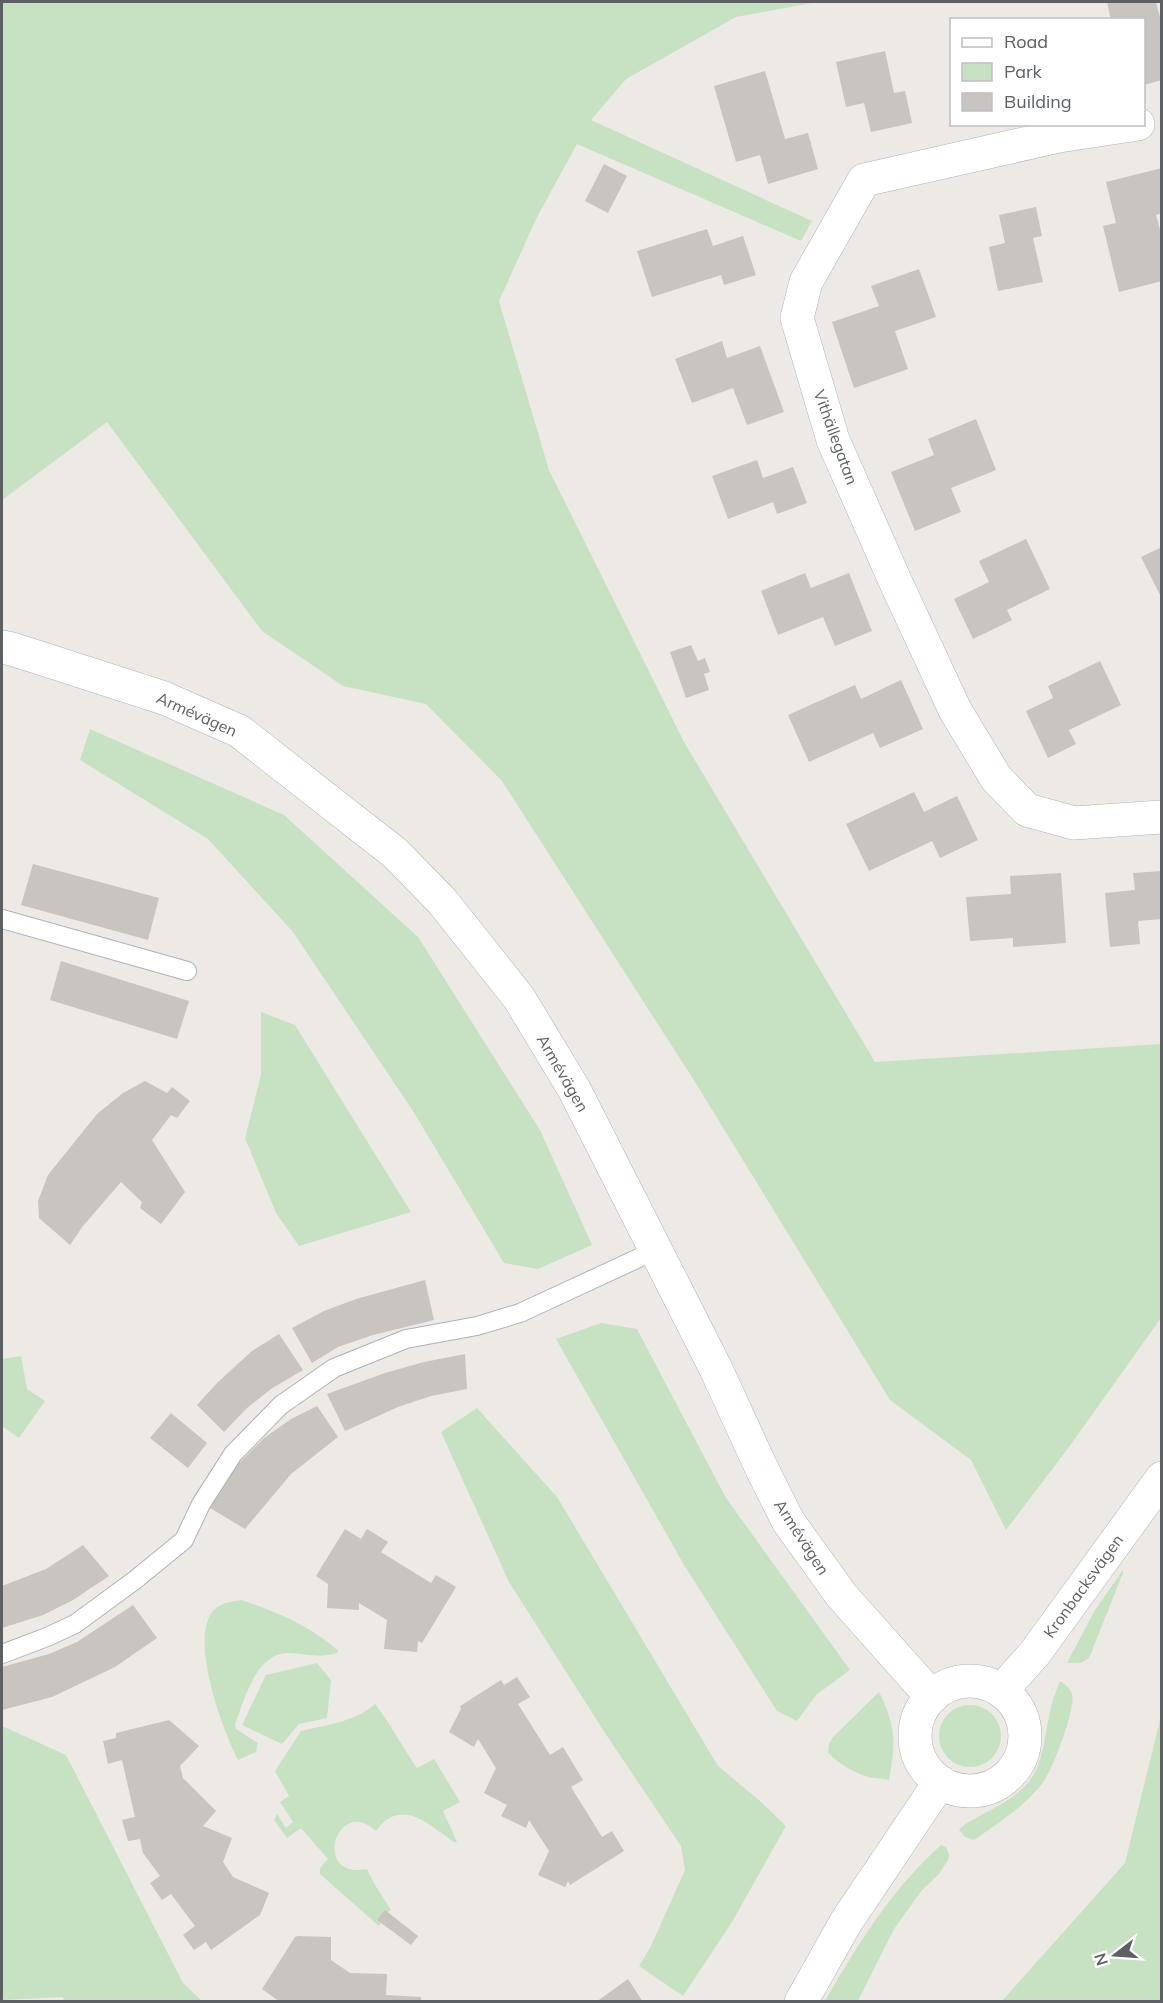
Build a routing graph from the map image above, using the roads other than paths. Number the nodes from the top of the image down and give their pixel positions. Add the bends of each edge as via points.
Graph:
1 (1161, 121) edge
2 (1145, 124) edge
3 (1125, 126) edge
4 (2, 647) edge
5 (1161, 817) edge
6 (2, 919) edge
7 (187, 971) dead end
8 (656, 1250) junction
9 (1161, 1478) edge
10 (2, 1654) edge
11 (1001, 1691) junction
12 (932, 1697) junction
13 (940, 1782) junction
14 (801, 2001) edge

1 - 2 street
3 - 5 street, Vithällegatan via 1059,136 864,180 806,282 797,318 833,440 955,710 996,778 1027,810 1074,823
4 - 8 street, Armévägen via 164,698 239,731 395,853 441,902 519,998 574,1089
6 - 7 lane
8 - 10 lane via 520,1313 477,1326 406,1339 334,1368 280,1406 232,1454 184,1540 75,1624
8 - 12 street, Armévägen via 788,1521 842,1596
9 - 11 street, Kronbacksvägen via 1035,1653
11 - 12 street via 973,1681 944,1688
11 - 13 street via 1014,1702 1022,1718 1023,1752 1016,1767 1004,1780 972,1792 955,1790
12 - 13 street via 916,1725 916,1741 919,1757
13 - 14 street via 846,1922

